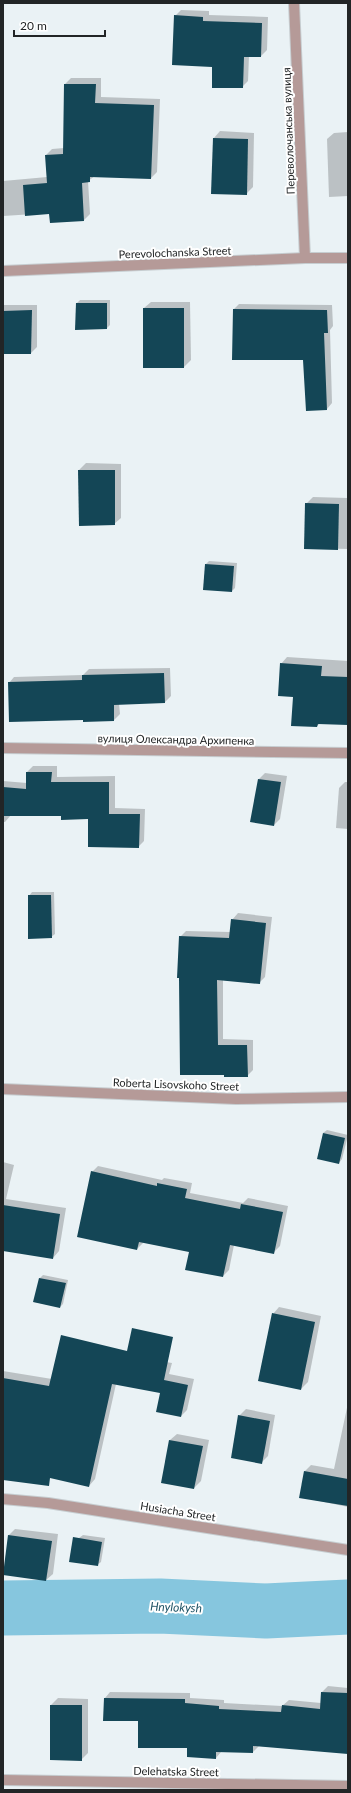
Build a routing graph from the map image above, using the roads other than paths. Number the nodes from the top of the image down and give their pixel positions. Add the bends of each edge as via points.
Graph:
1 (294, 3) edge
2 (306, 258) junction
3 (348, 258) edge
4 (3, 271) edge
5 (3, 748) edge
6 (348, 753) edge
7 (3, 1089) edge
8 (348, 1097) edge
9 (3, 1499) edge
10 (348, 1550) edge
11 (3, 1780) edge
12 (348, 1786) edge

1 - 2 street, Переволочанська вулиця
2 - 3 street, Perevolochanska Street
2 - 4 street, Perevolochanska Street
5 - 6 street, вулиця Олександра Архипенка
7 - 8 street, Roberta Lisovskoho Street via 236,1099
9 - 10 street, Husiacha Street via 48,1503
11 - 12 street, Delehatska Street

